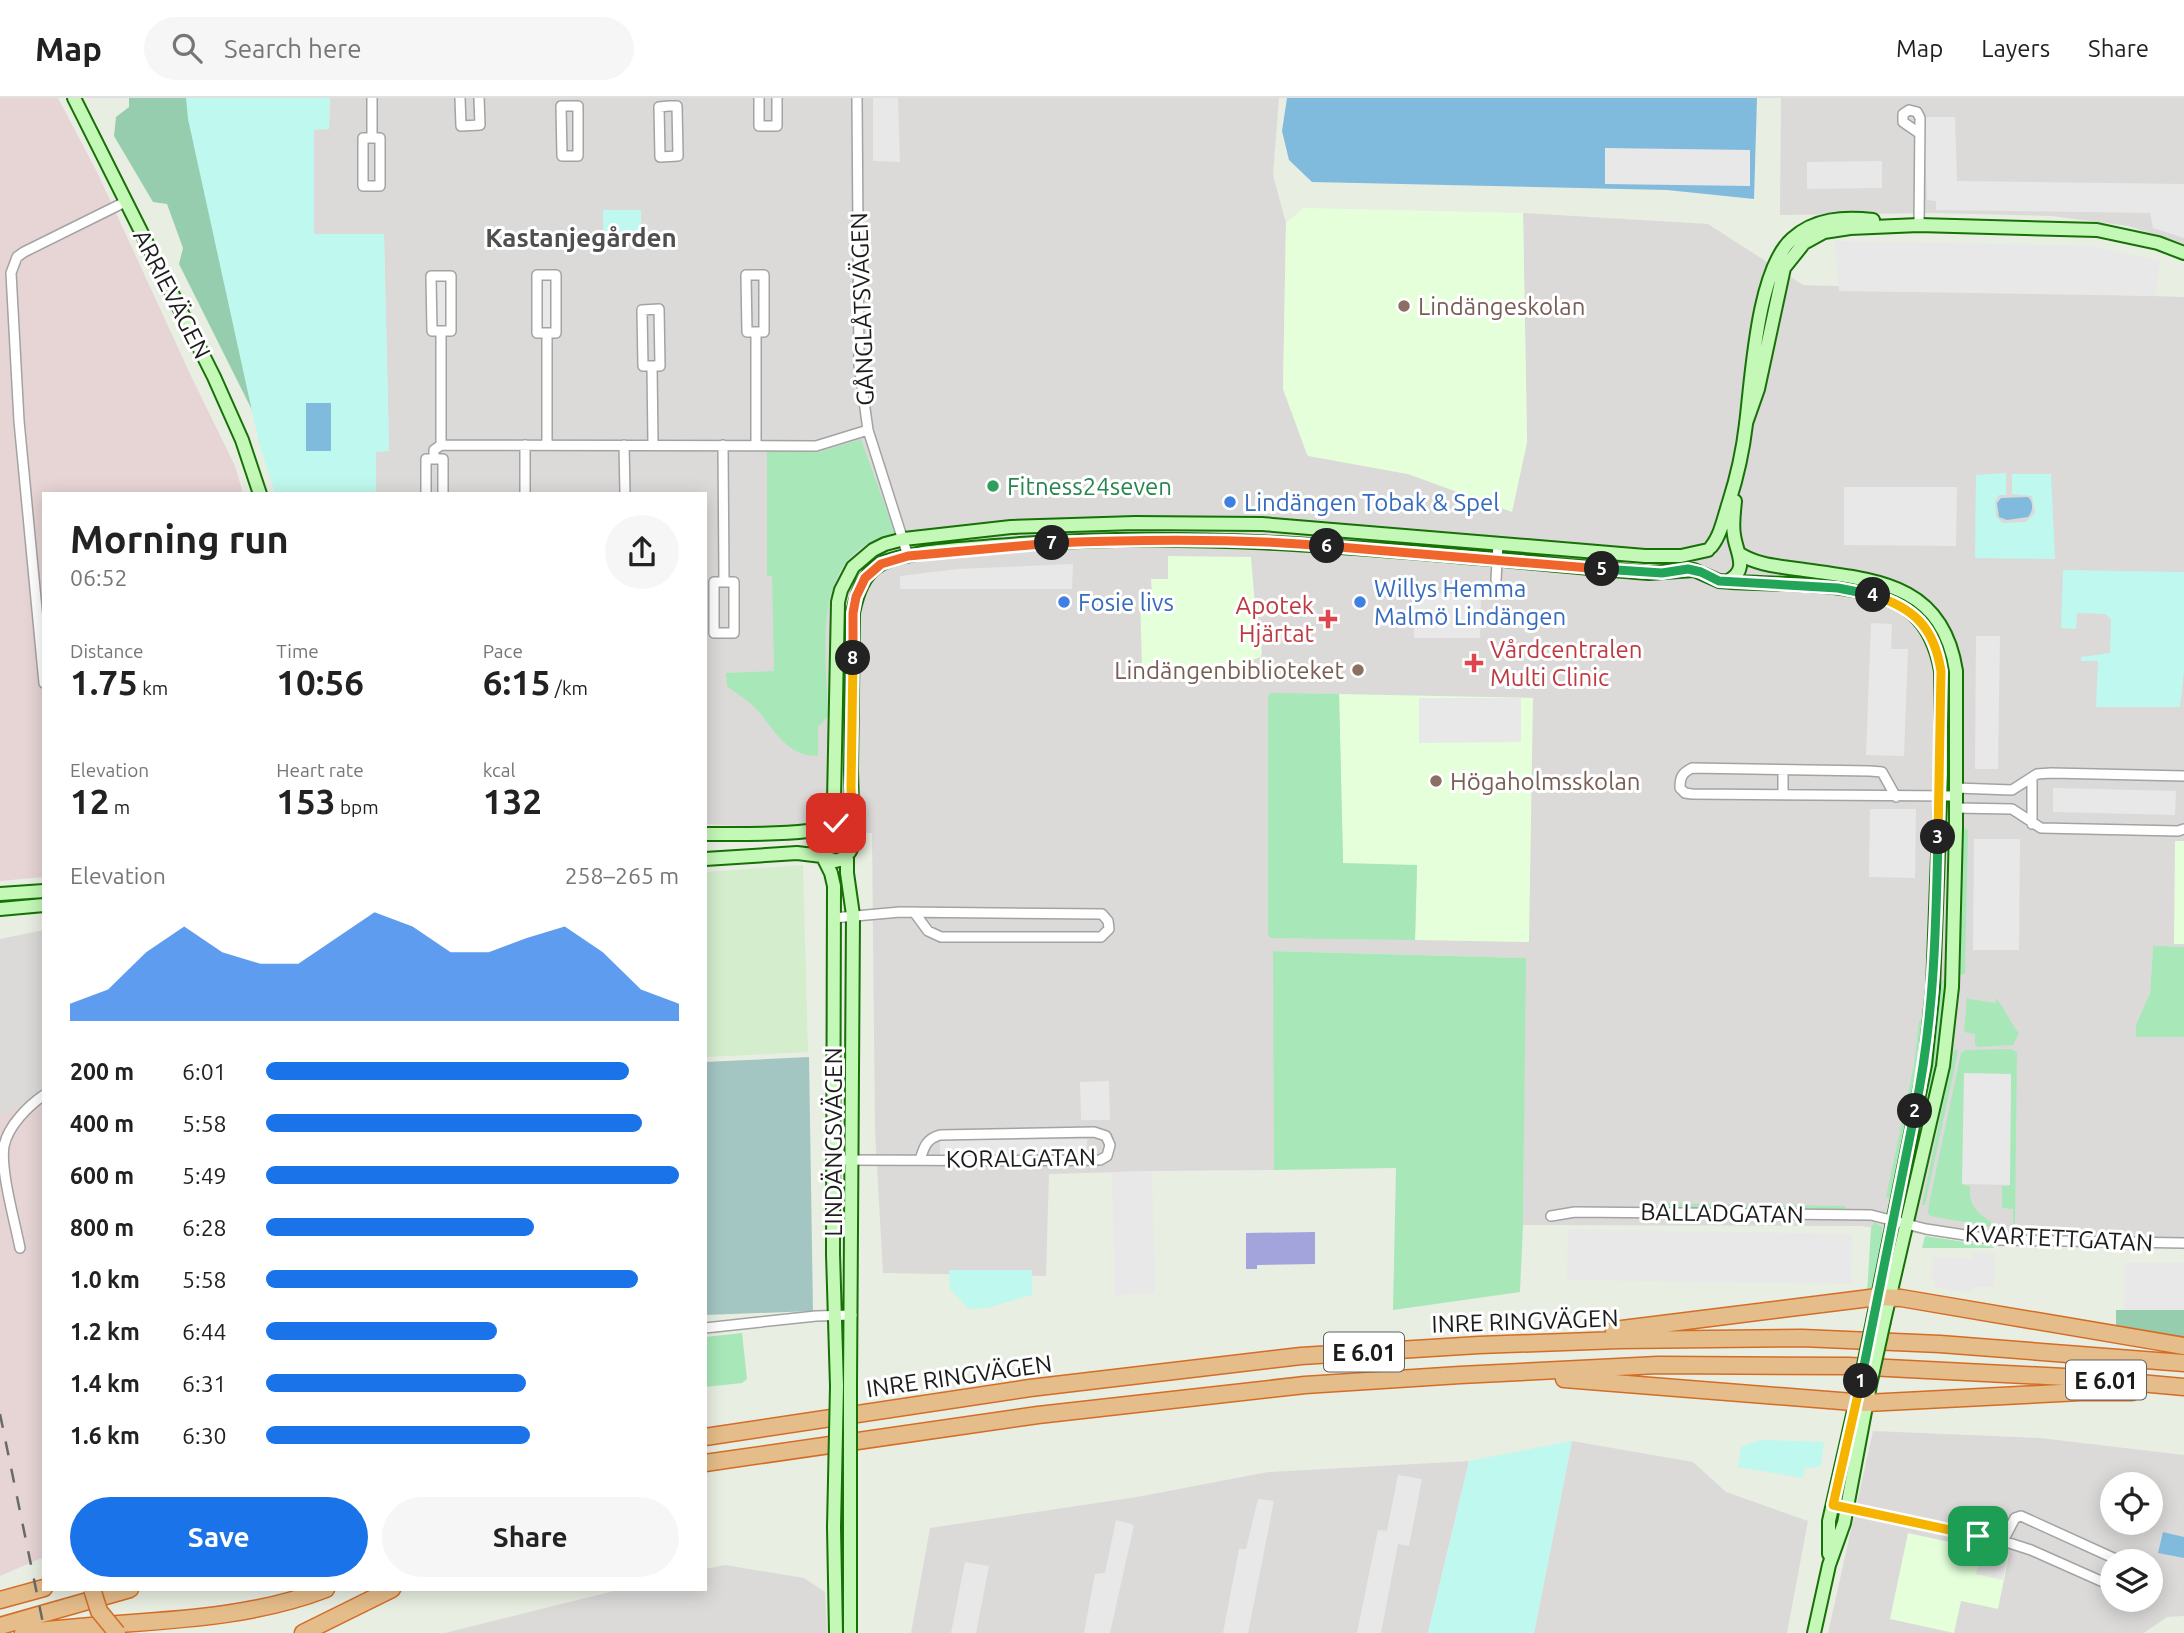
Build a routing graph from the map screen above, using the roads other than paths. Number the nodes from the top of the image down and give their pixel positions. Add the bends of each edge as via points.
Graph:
1 (74, 98) edge
2 (372, 98) edge
3 (460, 98) edge
4 (479, 98) edge
5 (759, 98) edge
6 (777, 98) edge
7 (858, 98) edge
8 (570, 102) edge
9 (668, 102) edge
10 (1919, 133) dead end
11 (372, 138) junction
12 (125, 202) junction
13 (1919, 225) junction
14 (2184, 253) edge
15 (441, 331) junction
16 (756, 332) junction
17 (547, 333) junction
18 (652, 366) junction
19 (868, 430) junction
20 (653, 444) junction
21 (441, 445) junction
22 (525, 445) junction
23 (547, 445) junction
24 (624, 445) junction
25 (723, 445) junction
26 (757, 445) junction
27 (434, 459) junction
28 (1736, 480) junction
29 (259, 492) edge
30 (426, 492) edge
31 (443, 492) edge
32 (525, 492) edge
33 (625, 492) edge
34 (904, 539) junction
35 (1497, 543) junction
36 (1710, 549) junction
37 (1739, 552) junction
38 (908, 556) junction
39 (1497, 560) junction
40 (1709, 576) junction
41 (1496, 580) dead end
42 (1728, 581) junction
43 (724, 582) junction
44 (42, 662) edge
45 (1783, 771) junction
46 (2184, 776) edge
47 (2032, 778) junction
48 (2012, 790) junction
49 (1783, 795) junction
50 (1940, 796) junction
51 (1896, 797) junction
52 (1956, 797) junction
53 (2032, 802) junction
54 (2012, 809) junction
55 (2032, 824) junction
56 (823, 827) junction
57 (2184, 829) edge
58 (707, 834) edge
59 (853, 838) junction
60 (822, 856) junction
61 (847, 856) junction
62 (707, 859) edge
63 (42, 891) edge
64 (0, 894) edge
65 (42, 905) edge
66 (0, 909) edge
67 (914, 912) junction
68 (853, 915) junction
69 (833, 918) junction
70 (42, 1097) edge
71 (834, 1160) junction
72 (853, 1160) junction
73 (920, 1160) junction
74 (1552, 1216) dead end
75 (1893, 1221) junction
76 (1908, 1225) junction
77 (2184, 1243) edge
78 (20, 1248) dead end
79 (1884, 1297) junction
80 (836, 1315) junction
81 (852, 1315) junction
82 (707, 1328) edge
83 (1479, 1345) junction
84 (2184, 1346) edge
85 (2184, 1363) edge
86 (1460, 1375) junction
87 (844, 1386) junction
88 (2184, 1387) edge
89 (2184, 1395) edge
90 (1861, 1403) junction
91 (707, 1435) edge
92 (707, 1465) edge
93 (1833, 1505) junction
94 (1847, 1508) junction
95 (2003, 1541) junction
96 (2100, 1552) edge
97 (1829, 1564) junction
98 (42, 1580) edge
99 (2100, 1581) edge
100 (42, 1589) edge
101 (93, 1591) edge
102 (123, 1591) edge
103 (320, 1591) edge
104 (388, 1591) edge
105 (2, 1600) edge
106 (0, 1626) edge
107 (23, 1633) edge
108 (117, 1633) edge
109 (303, 1633) edge
110 (836, 1633) edge
111 (850, 1633) edge
112 (1814, 1633) edge

1 - 12 street, ARRIEVÄGEN
2 - 11 street
3 - 4 street via 461,126 480,125
5 - 6 street via 759,126 777,126
7 - 19 street, GÅNGLÅTSVÄGEN via 859,365
8 - 8 street via 561,106 562,156 578,156 578,106
9 - 9 street via 659,107 660,157 678,156 677,106
10 - 13 street
11 - 11 street via 363,138 363,186 380,186 380,138
12 - 29 street, ARRIEVÄGEN via 214,377
12 - 44 street via 24,252 11,273 19,421
13 - 14 street via 2097,230
13 - 28 street via 1837,229 1796,250 1780,279
15 - 15 street via 451,331 451,276 431,276 432,331
15 - 21 street
16 - 16 street via 764,332 764,275 746,275 747,332
16 - 26 street
17 - 17 street via 556,333 556,275 537,275 537,333
17 - 23 street
18 - 18 street via 660,366 660,309 642,310 643,366
18 - 20 street
19 - 26 street via 816,446
19 - 34 street, GÅNGLÅTSVÄGEN
20 - 24 street
20 - 25 street
21 - 22 street
21 - 27 street via 434,450
22 - 23 street
22 - 32 street
23 - 24 street
24 - 33 street
25 - 26 street
25 - 43 street
27 - 30 street via 426,459
27 - 31 street via 443,459
28 - 36 street
28 - 37 street via 1733,530
34 - 35 street, LINDÄNGSVÄGEN via 1011,527 1135,523 1299,526
34 - 38 street, GÅNGLÅTSVÄGEN
34 - 56 street, LINDÄNGSVÄGEN via 862,557 841,590 836,614 833,811
35 - 36 street, LINDÄNGSVÄGEN via 1667,556
35 - 39 street
36 - 37 street via 1724,543
36 - 40 street via 1705,565
37 - 42 street via 1740,569
37 - 52 street via 1761,564 1894,586 1933,614 1954,654
38 - 39 street, LINDÄNGSVÄGEN via 1135,539 1301,544
38 - 59 street, LINDÄNGSVÄGEN via 873,570 855,605
39 - 40 street, LINDÄNGSVÄGEN via 1649,573 1688,569
39 - 41 street
40 - 42 street
42 - 50 street via 1868,594 1903,607 1922,623 1935,645 1941,671
43 - 43 street via 714,582 714,633 734,633 734,582
45 - 49 street
45 - 49 street via 1692,768 1680,779 1685,793
45 - 51 street via 1882,772
46 - 47 street via 2051,773
47 - 48 street
47 - 53 street
48 - 52 street
48 - 53 street
49 - 51 street
50 - 51 street
50 - 52 street
50 - 75 street via 1925,1065
52 - 54 street
52 - 76 street via 1948,1027
53 - 54 street
53 - 55 street
54 - 55 street
55 - 57 street via 2041,828
56 - 58 street
56 - 59 street via 840,824
56 - 60 street, LINDÄNGSVÄGEN via 816,839
59 - 61 street, LINDÄNGSVÄGEN
60 - 61 street via 836,861
60 - 62 street via 797,853
60 - 69 street, LINDÄNGSVÄGEN via 833,879
61 - 68 street, LINDÄNGSVÄGEN
63 - 64 street
65 - 66 street
67 - 67 street via 1102,914 1109,929 1101,937 941,937 928,930
67 - 68 street
68 - 69 street
68 - 72 street, LINDÄNGSVÄGEN
69 - 71 street, LINDÄNGSVÄGEN
70 - 78 street via 25,1111 4,1144 4,1170
71 - 72 street, KORALGATAN
71 - 80 street, LINDÄNGSVÄGEN
72 - 73 street, KORALGATAN
72 - 81 street, LINDÄNGSVÄGEN
73 - 73 street, KORALGATAN via 1100,1160 1107,1156 1110,1145 1106,1136 1094,1132 940,1135 925,1145
74 - 75 street, BALLADGATAN via 1575,1212 1871,1215
75 - 76 street, KVARTETTGATAN
75 - 79 street
76 - 77 street, KVARTETTGATAN via 1997,1240
76 - 79 street
79 - 83 highway
79 - 84 highway
79 - 90 street, bridge
80 - 81 street
80 - 82 street
80 - 87 street, LINDÄNGSVÄGEN
81 - 87 street, LINDÄNGSVÄGEN
83 - 85 highway, INRE RINGVÄGEN / E 6.01 via 1825,1338
83 - 91 highway, INRE RINGVÄGEN / E 6.01 via 1274,1359 1030,1388
86 - 88 highway, INRE RINGVÄGEN / E 6.01 via 1658,1365 1849,1366
86 - 90 highway via 1632,1383
86 - 92 highway, INRE RINGVÄGEN / E 6.01 via 1306,1385 1038,1415
87 - 110 street, LINDÄNGSVÄGEN, bridge via 837,1430
87 - 111 street, LINDÄNGSVÄGEN, bridge via 851,1428
89 - 90 highway via 2080,1392
90 - 93 street
90 - 94 street
93 - 94 street
93 - 97 street
94 - 95 street
94 - 97 street
95 - 96 street via 2015,1518 2021,1516
95 - 99 street
97 - 112 street
98 - 105 highway
100 - 105 highway
101 - 108 highway, bridge via 99,1611
102 - 106 highway
103 - 107 highway via 236,1612
104 - 109 highway

